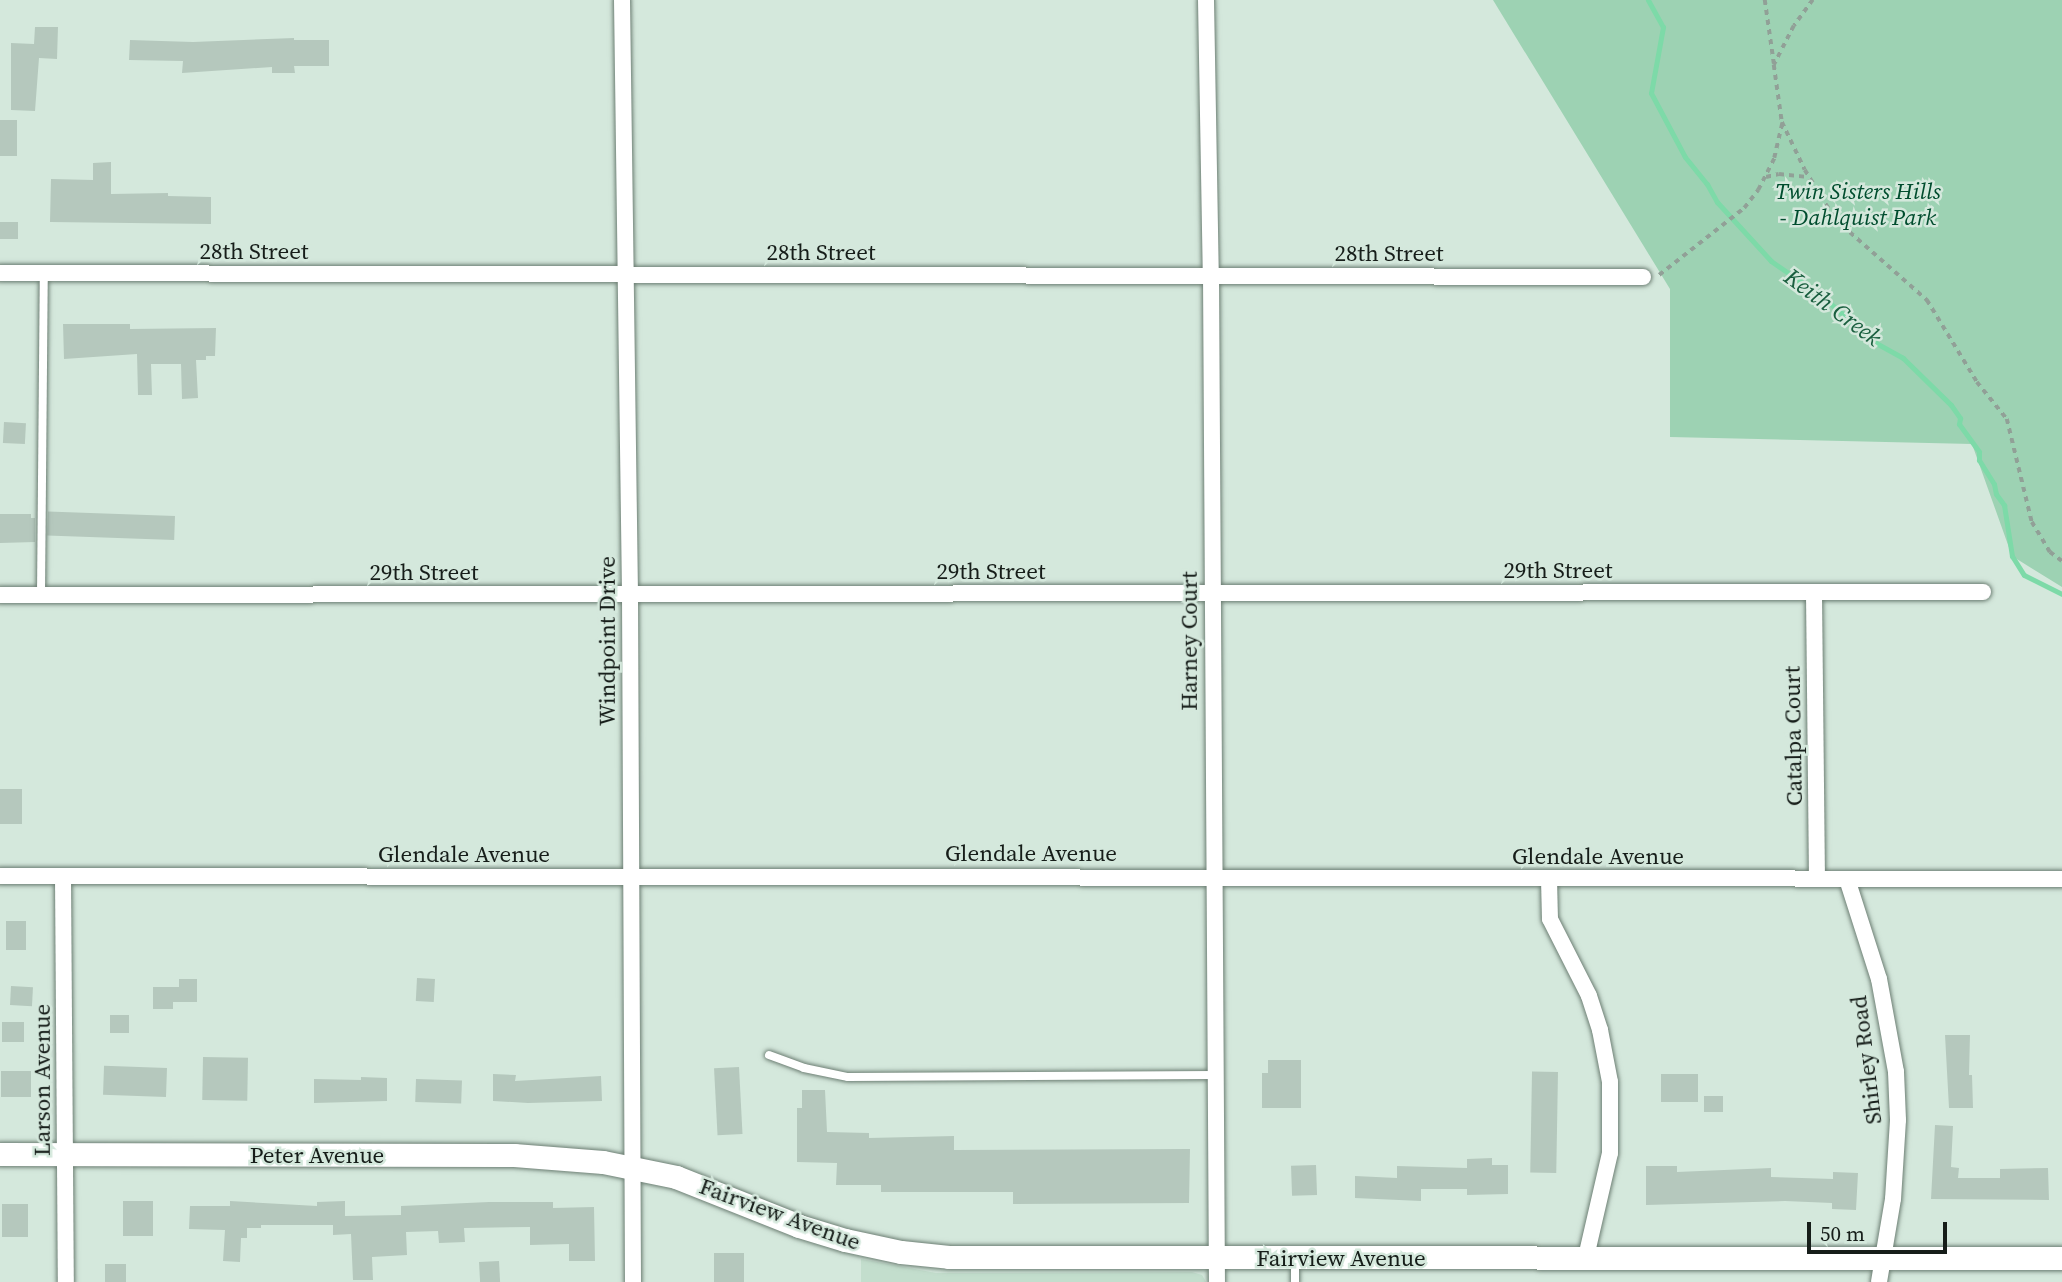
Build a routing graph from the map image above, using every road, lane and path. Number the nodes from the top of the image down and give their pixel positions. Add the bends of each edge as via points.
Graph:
1 (622, 0) edge
2 (1206, 0) edge
3 (1765, 0) edge
4 (1813, 0) edge
5 (1774, 65) junction
6 (1782, 122) junction
7 (1764, 177) junction
8 (1809, 177) junction
9 (0, 273) edge
10 (44, 273) junction
11 (625, 275) junction
12 (1210, 275) junction
13 (1643, 277) joint
14 (2062, 561) edge
15 (1983, 592) dead end
16 (1210, 593) junction
17 (1814, 593) junction
18 (41, 594) junction
19 (630, 594) junction
20 (0, 595) edge
21 (0, 876) edge
22 (631, 876) junction
23 (1214, 876) junction
24 (63, 877) junction
25 (1549, 878) junction
26 (1817, 878) junction
27 (1847, 878) junction
28 (2062, 879) edge
29 (769, 1055) dead end
30 (1214, 1075) junction
31 (0, 1154) edge
32 (65, 1154) junction
33 (634, 1166) junction
34 (1884, 1256) junction
35 (1295, 1257) junction
36 (1586, 1257) junction
37 (1217, 1258) junction
38 (2062, 1258) edge
39 (66, 1282) edge
40 (634, 1282) edge
41 (1217, 1282) edge
42 (1295, 1282) edge
43 (1879, 1282) edge

1 - 11 street, Windpoint Drive
2 - 12 street, Harney Court
3 - 5 path
4 - 5 path
5 - 6 path
6 - 7 path via 1774,158
6 - 8 path
7 - 8 path
7 - 13 path via 1744,208 1697,248 1656,277
8 - 14 path via 1835,219 1927,300 1977,382 2007,419 2032,522 2050,552
9 - 10 street, 28th Street
10 - 11 street, 28th Street
10 - 18 lane
11 - 12 street, 28th Street
11 - 19 street, Windpoint Drive
12 - 13 street, 28th Street
12 - 16 street, Harney Court
15 - 17 street, 29th Street
16 - 17 street, 29th Street
16 - 19 street, 29th Street
16 - 23 street, Harney Court
17 - 26 street, Catalpa Court
18 - 19 street, 29th Street
18 - 20 street, 29th Street
19 - 22 street, Windpoint Drive
21 - 24 street, Glendale Avenue
22 - 23 street, Glendale Avenue
22 - 24 street, Glendale Avenue
22 - 33 street, Windpoint Drive
23 - 25 street, Glendale Avenue
23 - 30 street, Harney Court
24 - 32 street, Larson Avenue
25 - 26 street, Glendale Avenue
25 - 36 street via 1550,919 1589,996 1610,1082 1610,1153
26 - 27 street, Glendale Avenue
27 - 28 street, Glendale Avenue
27 - 34 street, Shirley Road via 1880,979 1896,1072 1897,1151
29 - 30 lane via 848,1077
30 - 37 street, Harney Court
31 - 32 street, Peter Avenue
32 - 33 street, Peter Avenue via 521,1156
32 - 39 street, Larson Avenue
33 - 37 street, Fairview Avenue via 701,1186 802,1227 901,1252 949,1257
33 - 40 street, Windpoint Drive
34 - 36 street, Fairview Avenue
34 - 38 street, Fairview Avenue
34 - 43 street, Shirley Road
35 - 36 street, Fairview Avenue
35 - 37 street, Fairview Avenue
35 - 42 lane
37 - 41 street, Harney Court

